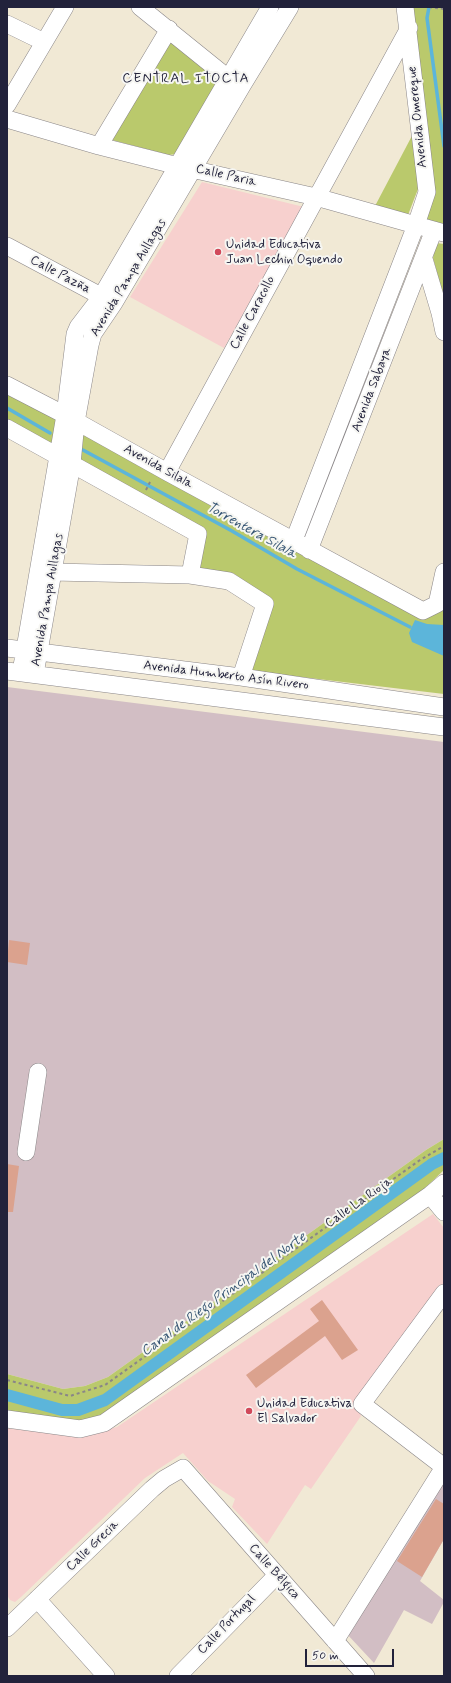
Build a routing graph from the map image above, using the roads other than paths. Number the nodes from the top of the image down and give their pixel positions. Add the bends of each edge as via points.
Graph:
1 (65, 7) edge
2 (140, 7) edge
3 (270, 7) edge
4 (290, 7) edge
5 (405, 7) edge
6 (7, 24) edge
7 (409, 28) junction
8 (169, 30) junction
9 (44, 42) junction
10 (235, 82) junction
11 (7, 105) edge
12 (7, 119) edge
13 (99, 146) junction
14 (186, 167) junction
15 (316, 197) junction
16 (416, 225) junction
17 (439, 231) edge
18 (7, 246) edge
19 (424, 259) junction
20 (107, 300) junction
21 (444, 332) edge
22 (7, 385) edge
23 (71, 418) junction
24 (7, 428) edge
25 (65, 460) junction
26 (167, 472) junction
27 (294, 540) junction
28 (309, 550) junction
29 (52, 572) junction
30 (190, 576) junction
31 (444, 579) edge
32 (7, 648) edge
33 (32, 652) junction
34 (21, 672) edge
35 (241, 677) junction
36 (427, 704) junction
37 (444, 707) edge
38 (426, 726) junction
39 (444, 727) edge
40 (38, 1072) dead end
41 (26, 1152) dead end
42 (444, 1183) edge
43 (430, 1195) junction
44 (444, 1212) edge
45 (444, 1293) edge
46 (7, 1419) edge
47 (444, 1467) edge
48 (183, 1468) joint
49 (277, 1575) junction
50 (37, 1599) junction
51 (7, 1628) edge
52 (335, 1641) junction
53 (106, 1676) edge
54 (178, 1676) edge
55 (366, 1676) edge

1 - 9 street
2 - 8 street
3 - 10 street, Avenida Pampa Aullagas
4 - 10 street, Avenida Pampa Aullagas
5 - 7 street, Avenida Omereque
6 - 9 street
7 - 15 street, Calle Caracollo
7 - 16 street, Avenida Omereque via 427,192
8 - 10 street
8 - 13 street
9 - 11 street
10 - 14 street, Avenida Pampa Aullagas
12 - 13 street, Calle Paria
13 - 14 street, Calle Paria
14 - 15 street, Calle Paria
14 - 20 street, Avenida Pampa Aullagas
15 - 16 street, Calle Paria
15 - 26 street, Calle Caracollo
16 - 17 street, Calle Paria
16 - 27 street, Avenida Sabaya
17 - 19 street, Avenida Sabaya
18 - 20 street, Calle Pazña
19 - 21 street
19 - 28 street, Avenida Sabaya
20 - 23 street, Avenida Pampa Aullagas via 93,334
22 - 23 street, Avenida Silala
23 - 25 street, Avenida Pampa Aullagas
23 - 26 street, Avenida Silala
24 - 25 street
25 - 29 street, Avenida Pampa Aullagas
25 - 30 street via 198,534
25 - 33 street, Avenida Pampa Aullagas
26 - 27 street, Avenida Silala
27 - 28 street, Avenida Silala
28 - 31 street, Avenida Silala via 423,610 437,604
29 - 30 street
29 - 33 street, Avenida Pampa Aullagas
30 - 35 street via 229,581 265,604
32 - 33 street, Avenida Humberto Asín Rivero
33 - 34 street, Avenida Pampa Aullagas
33 - 35 street, Avenida Humberto Asín Rivero
34 - 38 street, Avenida Humberto Asín Rivero
35 - 36 street, Avenida Humberto Asín Rivero
36 - 37 street, Avenida Humberto Asín Rivero
36 - 38 street
38 - 39 street, Avenida Humberto Asín Rivero
40 - 41 street
42 - 43 street
43 - 44 street
43 - 46 street via 104,1422 80,1429
45 - 47 street via 362,1404
47 - 52 street
48 - 49 street, Calle Bélgica
48 - 50 street, Calle Grecia via 152,1489
49 - 52 street, Calle Bélgica
49 - 54 street, Calle Portugal
50 - 51 street, Calle Grecia
50 - 53 street
52 - 55 street, Calle Bélgica

